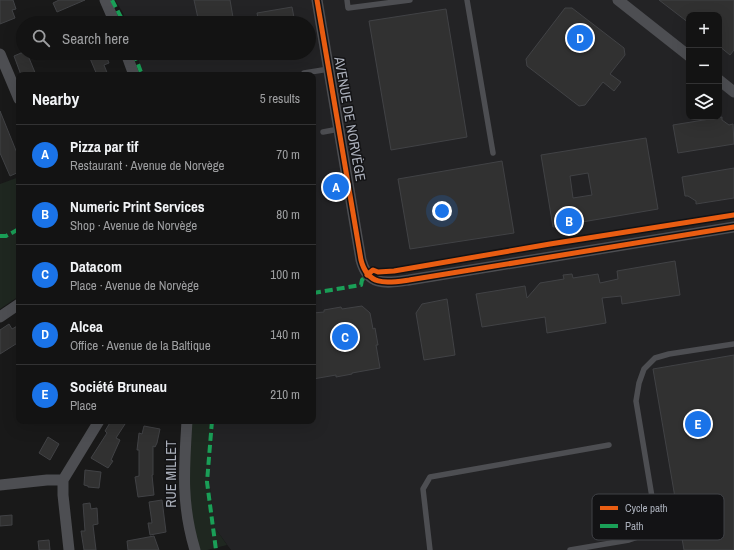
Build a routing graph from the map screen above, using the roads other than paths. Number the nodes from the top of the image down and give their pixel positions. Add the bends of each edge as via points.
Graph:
1 (104, 0) edge
2 (317, 0) edge
3 (347, 0) edge
4 (410, 0) edge
5 (467, 0) edge
6 (618, 0) edge
7 (112, 16) edge
8 (0, 54) edge
9 (686, 54) edge
10 (129, 60) edge
11 (328, 69) junction
12 (133, 72) edge
13 (310, 72) edge
14 (722, 82) edge
15 (16, 92) edge
16 (734, 92) edge
17 (339, 129) junction
18 (323, 132) dead end
19 (493, 153) dead end
20 (734, 227) edge
21 (16, 306) edge
22 (0, 317) edge
23 (734, 344) edge
24 (97, 424) edge
25 (187, 424) edge
26 (609, 445) dead end
27 (63, 480) junction
28 (0, 485) edge
29 (652, 494) edge
30 (629, 540) edge
31 (69, 550) edge
32 (195, 550) edge
33 (430, 550) edge
34 (570, 550) edge

1 - 7 street
2 - 11 street, AVENUE DE NORVÈGE
3 - 4 lane via 348,8
5 - 19 lane
6 - 9 street
8 - 15 street
10 - 12 street
11 - 13 lane
11 - 17 street, AVENUE DE NORVÈGE
14 - 16 street
17 - 18 lane
17 - 20 street, AVENUE DE NORVÈGE via 363,266 367,275 379,282 392,283
21 - 22 street
23 - 29 lane via 655,358 644,369 636,401
24 - 27 street
25 - 32 street, RUE MILLET via 184,500
26 - 33 lane via 430,477 423,489
27 - 28 street
27 - 31 street
30 - 34 lane

